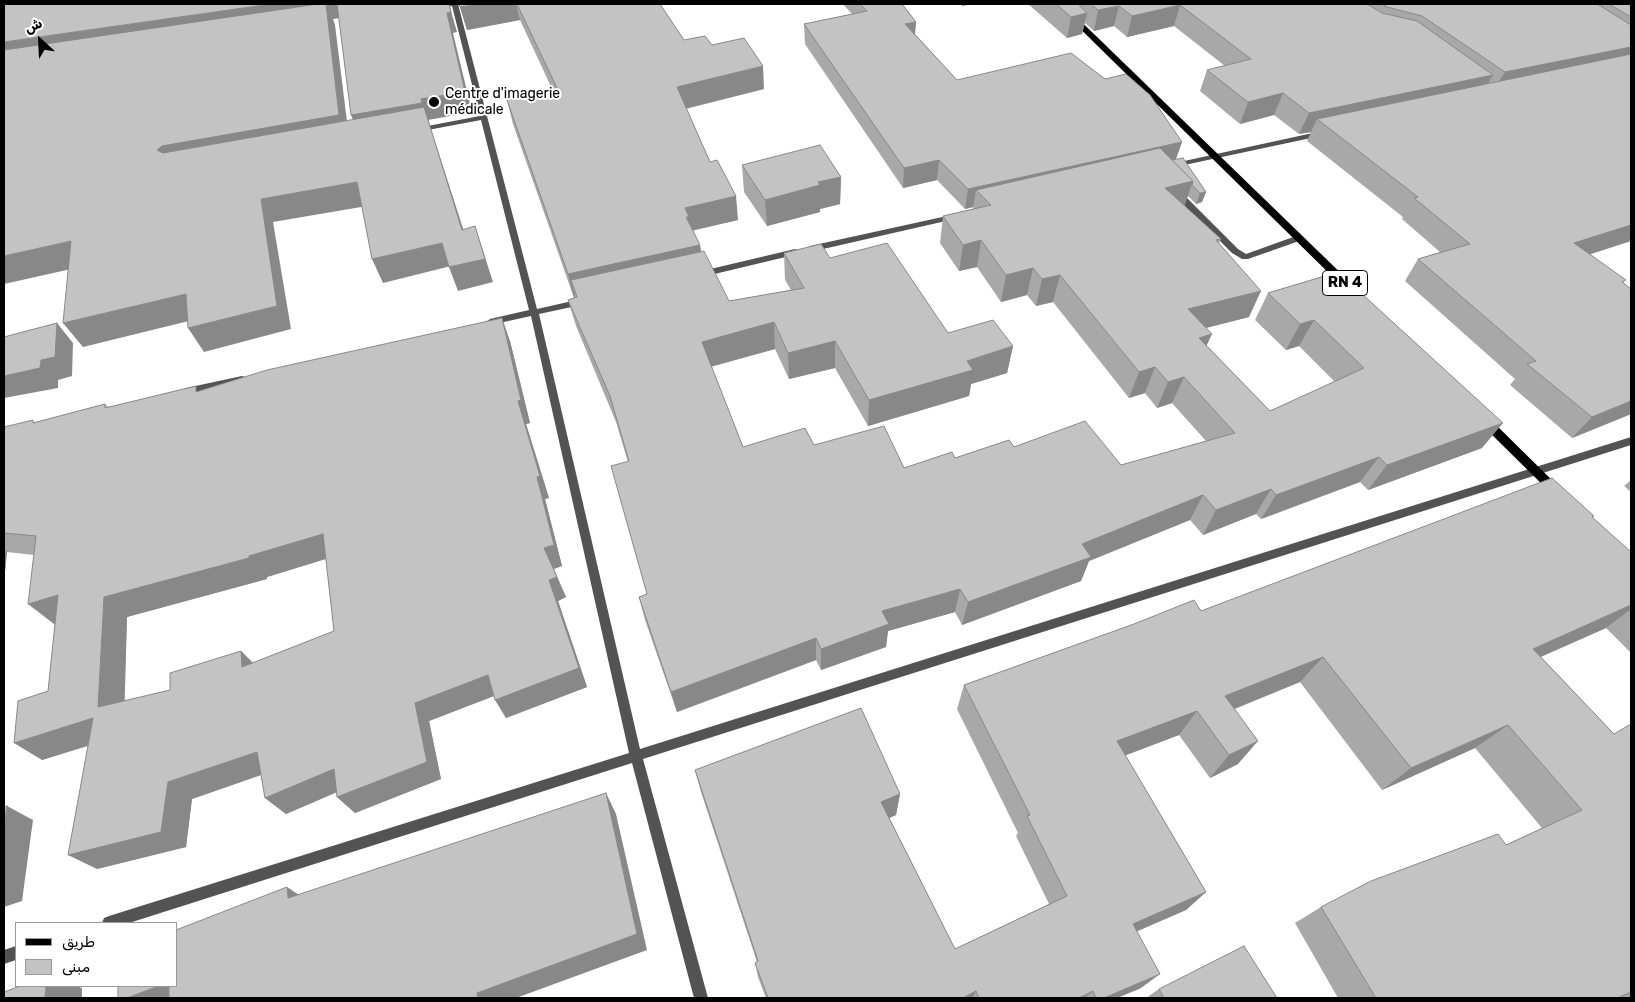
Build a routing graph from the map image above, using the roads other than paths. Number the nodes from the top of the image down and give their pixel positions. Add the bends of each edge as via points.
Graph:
1 (1059, 4) edge
2 (426, 8) edge
3 (483, 118) junction
4 (410, 131) edge
5 (1330, 132) edge
6 (1216, 156) junction
7 (1163, 168) edge
8 (1167, 184) edge
9 (970, 212) edge
10 (1299, 238) junction
11 (689, 277) edge
12 (1355, 293) edge
13 (592, 299) edge
14 (534, 312) junction
15 (476, 326) edge
16 (254, 376) edge
17 (177, 393) edge
18 (1473, 410) edge
19 (1631, 441) edge
20 (1536, 472) junction
21 (1563, 498) edge
22 (636, 756) junction
23 (112, 922) edge
24 (701, 998) edge

1 - 6 main road, RN 4
2 - 3 street via 455,4
3 - 4 street
3 - 14 street
5 - 6 street
6 - 7 street
6 - 10 main road, RN 4
8 - 10 street via 1245,257
9 - 11 street
10 - 12 main road, RN 4
13 - 14 street
14 - 15 street
14 - 22 street
16 - 17 street
18 - 20 main road
19 - 20 street
20 - 21 main road
20 - 22 street
22 - 23 street
22 - 24 street

